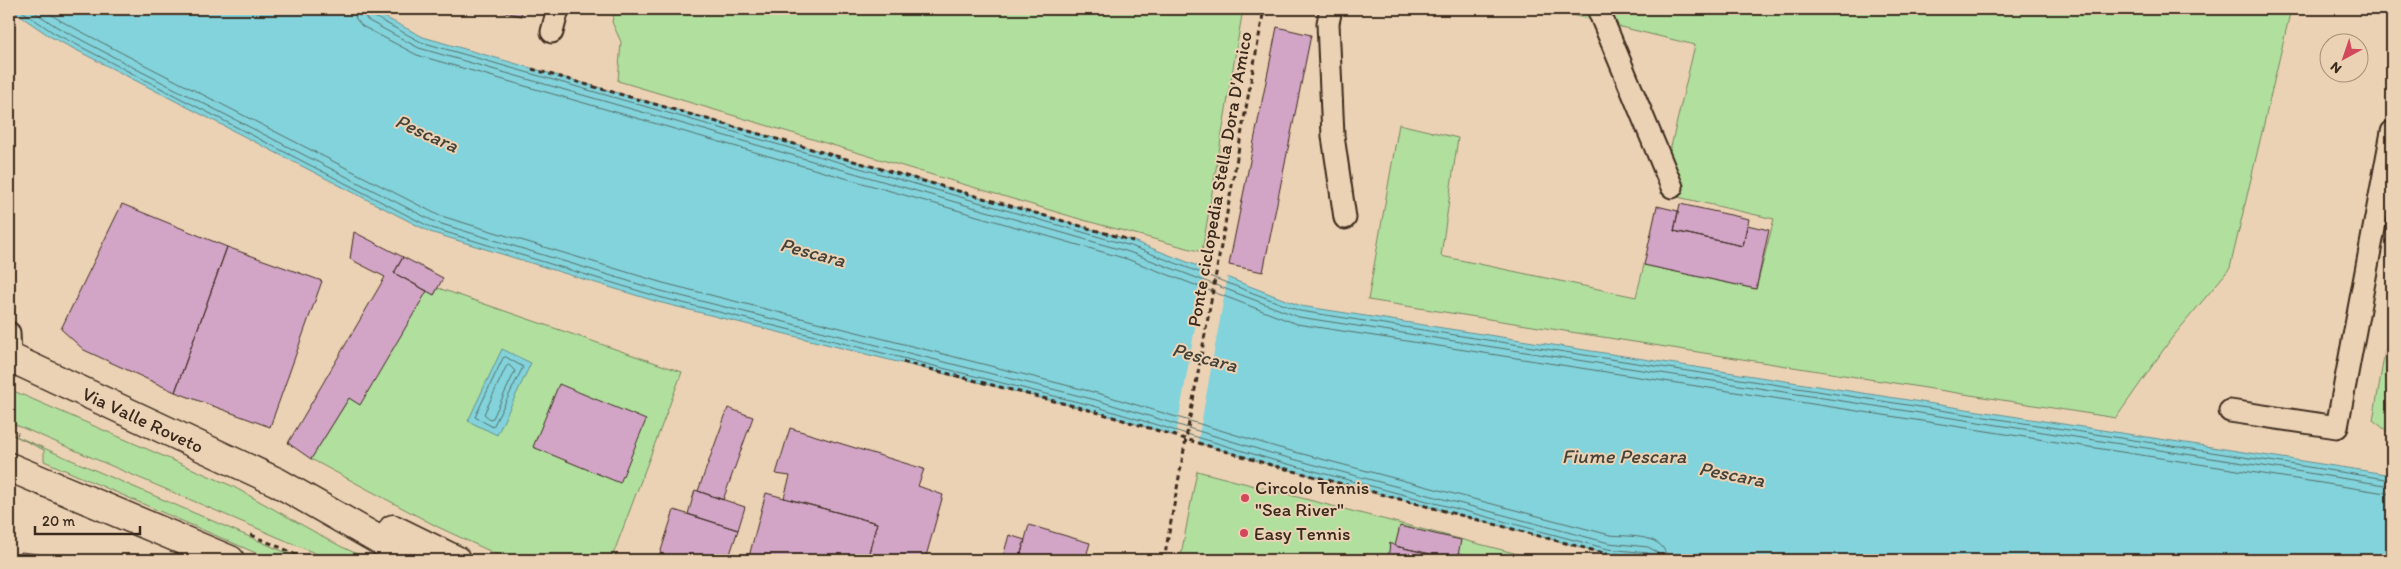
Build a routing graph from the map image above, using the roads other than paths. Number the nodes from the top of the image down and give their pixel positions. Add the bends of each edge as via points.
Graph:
1 (558, 9) edge
2 (1331, 9) edge
3 (1598, 9) edge
4 (552, 32) dead end
5 (2392, 132) edge
6 (1672, 187) dead end
7 (1345, 218) dead end
8 (9, 349) edge
9 (2230, 410) dead end
10 (9, 467) edge
11 (277, 482) junction
12 (221, 559) edge
13 (414, 560) edge
14 (456, 560) edge

1 - 4 lane
2 - 7 lane via 1328,23 1333,136
3 - 6 lane
5 - 9 lane via 2337,427
8 - 11 street, Via Valle Roveto
10 - 12 street
11 - 13 street, Via Valle Roveto
11 - 14 street, Via Valle Roveto via 316,488

